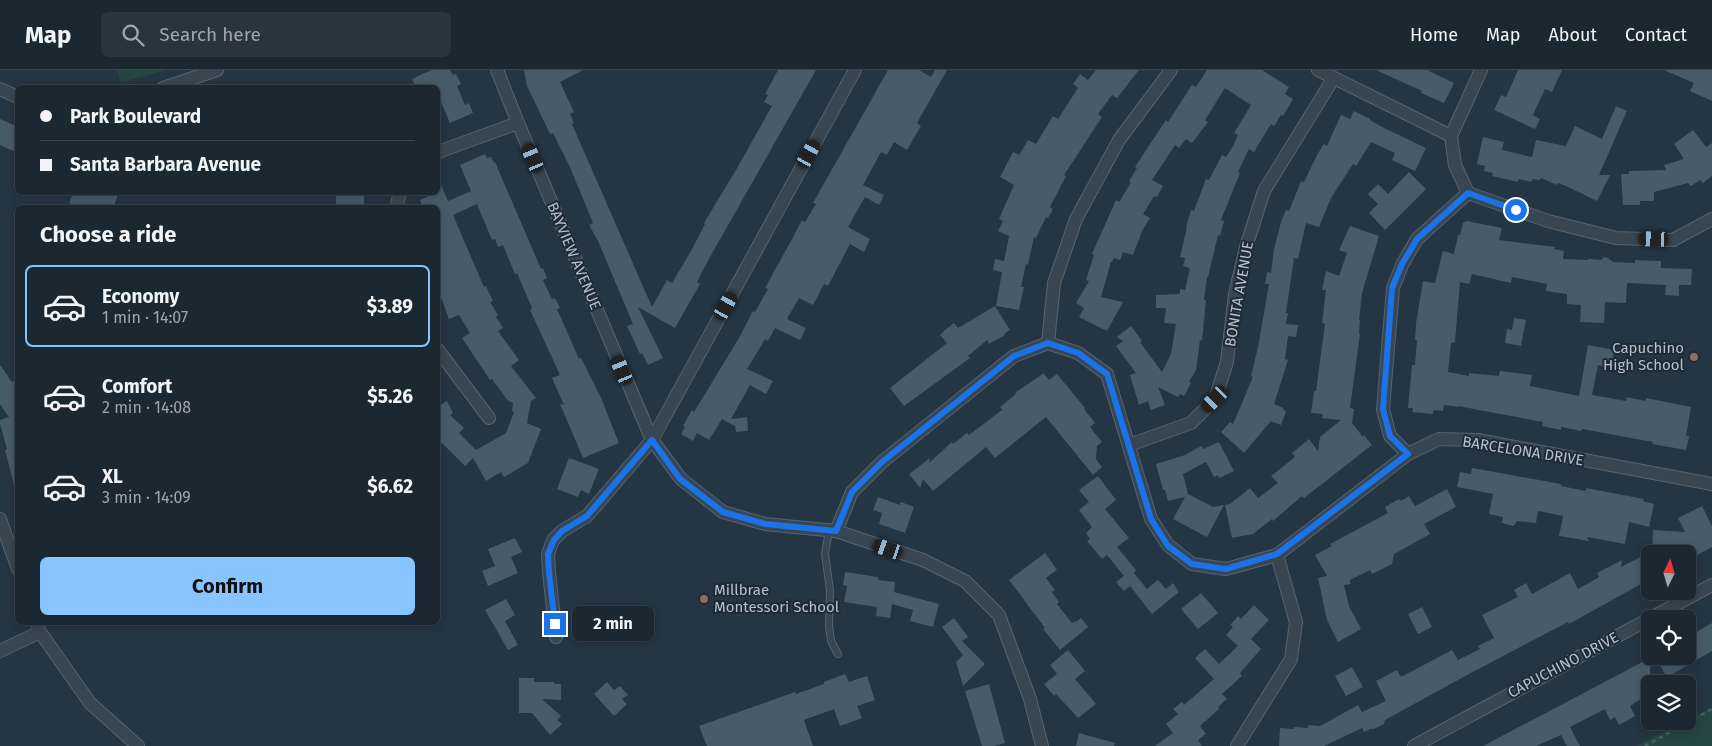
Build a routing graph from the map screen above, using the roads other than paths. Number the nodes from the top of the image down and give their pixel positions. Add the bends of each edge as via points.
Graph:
1 (217, 70) edge
2 (497, 70) edge
3 (855, 70) edge
4 (1171, 70) edge
5 (1318, 70) edge
6 (1481, 70) edge
7 (1333, 79) junction
8 (172, 85) edge
9 (0, 89) edge
10 (15, 96) edge
11 (518, 123) junction
12 (1451, 136) junction
13 (440, 149) edge
14 (1468, 193) junction
15 (1712, 219) edge
16 (1048, 343) junction
17 (440, 353) edge
18 (489, 418) dead end
19 (652, 440) junction
20 (1129, 444) junction
21 (1408, 454) junction
22 (1712, 484) edge
23 (0, 519) edge
24 (832, 531) junction
25 (1277, 554) junction
26 (15, 561) edge
27 (1712, 585) edge
28 (38, 627) edge
29 (556, 637) dead end
30 (0, 651) edge
31 (838, 654) dead end
32 (138, 746) edge
33 (1042, 746) edge
34 (1237, 746) edge
35 (1414, 746) edge

1 - 8 street
2 - 11 street, BAYVIEW AVENUE
3 - 19 street
4 - 16 street via 1119,140 1076,219 1054,283
5 - 7 street
6 - 12 street
7 - 12 street
7 - 20 street, BONITA AVENUE via 1264,191 1246,247 1235,294 1227,362 1215,399 1191,423
9 - 10 street
11 - 13 street
11 - 19 street, BAYVIEW AVENUE
12 - 14 street via 1455,165
14 - 15 street via 1548,221 1616,238 1672,240
14 - 21 street via 1417,239 1392,288 1383,409 1390,436
16 - 20 street, BARCELONA DRIVE via 1078,353 1107,374
16 - 24 street via 1014,356 882,462 852,492
17 - 18 street
19 - 24 street, BAYVIEW AVENUE via 680,479 723,512 765,524
19 - 29 street via 587,516 562,531 554,540 548,563
20 - 25 street, BARCELONA DRIVE via 1151,519 1168,546 1192,564 1226,569
21 - 22 street, BARCELONA DRIVE via 1439,439 1478,440
21 - 25 street, BARCELONA DRIVE
23 - 26 street
24 - 31 lane via 825,554 830,590 829,626 831,641
24 - 33 street, BAYVIEW AVENUE via 923,560 965,581 999,615 1030,700
25 - 34 street via 1296,622 1291,659
27 - 35 street, CAPUCHINO DRIVE
28 - 30 street
28 - 32 street via 90,703

